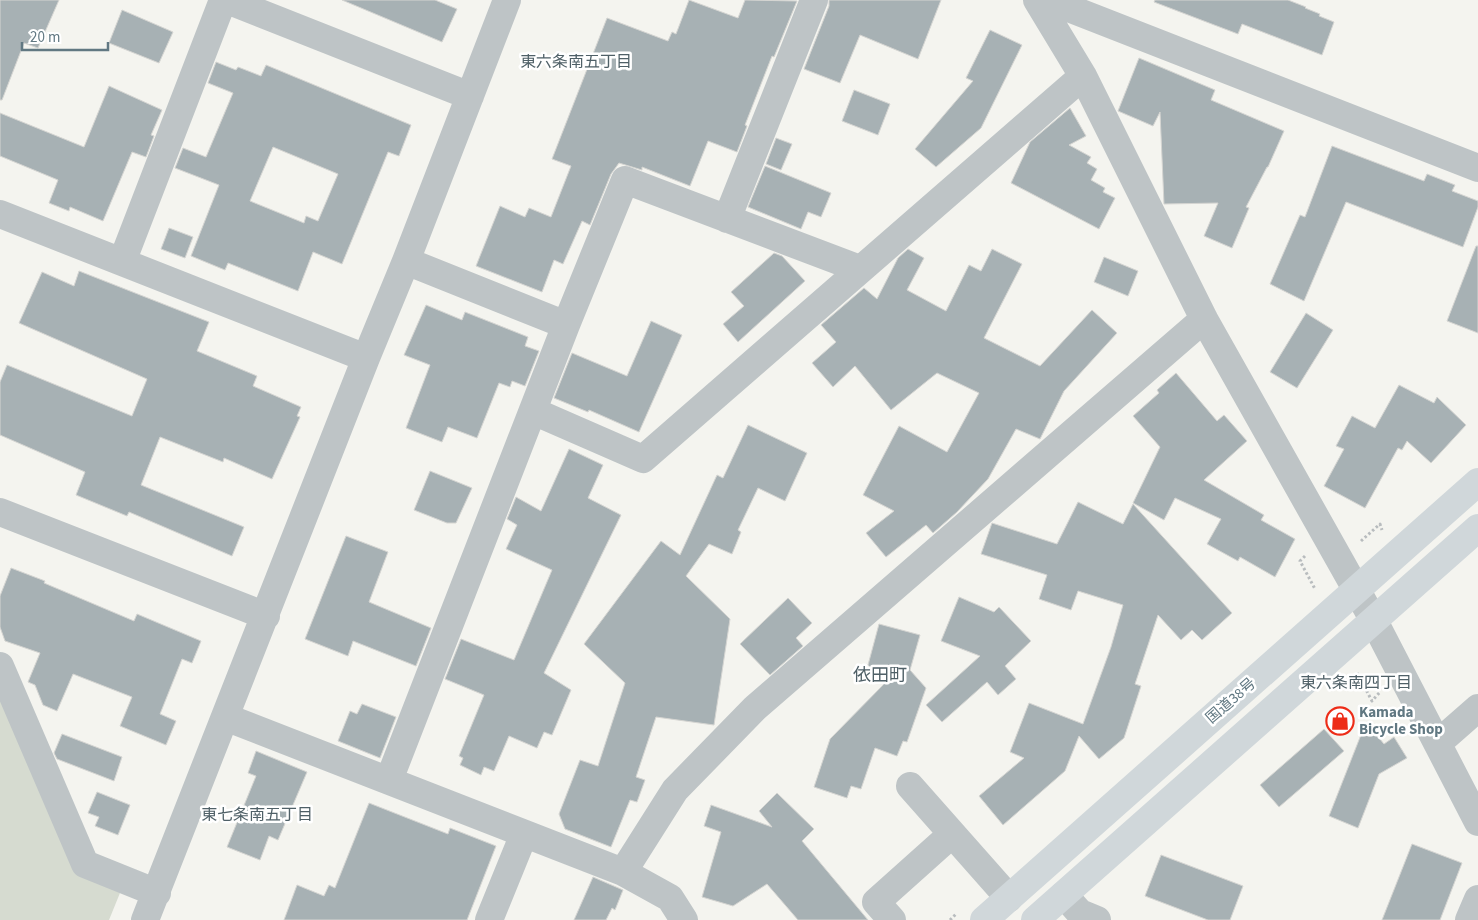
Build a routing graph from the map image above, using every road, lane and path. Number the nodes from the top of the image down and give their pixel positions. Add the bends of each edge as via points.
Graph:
1 (225, 0) edge
2 (507, 0) edge
3 (814, 0) edge
4 (1037, 0) edge
5 (1048, 0) edge
6 (1083, 76) junction
7 (470, 96) junction
8 (1478, 168) edge
9 (0, 214) edge
10 (727, 218) junction
11 (406, 261) junction
12 (122, 262) junction
13 (860, 269) junction
14 (1204, 319) junction
15 (566, 325) junction
16 (366, 358) junction
17 (533, 410) junction
18 (1478, 482) edge
19 (0, 512) edge
20 (1478, 528) edge
21 (1357, 590) junction
22 (266, 616) junction
23 (1374, 621) junction
24 (0, 666) edge
25 (1478, 708) edge
26 (225, 717) junction
27 (1438, 743) junction
28 (389, 780) junction
29 (910, 786) dead end
30 (1478, 822) edge
31 (524, 834) junction
32 (952, 834) junction
33 (623, 872) junction
34 (157, 892) junction
35 (1064, 895) junction
36 (1009, 898) junction
37 (1478, 899) edge
38 (146, 920) edge
39 (490, 920) edge
40 (684, 920) edge
41 (892, 920) edge
42 (984, 920) edge
43 (1035, 920) edge
44 (1097, 920) edge
45 (1469, 920) edge

1 - 7 street
1 - 12 street
2 - 7 street
3 - 10 street
4 - 6 street
5 - 8 street
6 - 13 street
6 - 14 street
7 - 11 street
9 - 12 street
10 - 13 street
10 - 15 street via 625,180
11 - 15 street
11 - 16 street
12 - 16 street
13 - 17 street via 643,459
14 - 21 street
14 - 33 street via 755,708 675,790
15 - 17 street
16 - 22 street
17 - 28 street
18 - 21 highway, 国道38号
19 - 22 street
20 - 23 highway
21 - 23 street
21 - 36 highway, 国道38号
22 - 26 street
23 - 27 street
23 - 35 highway
24 - 34 street via 85,864
25 - 27 street
26 - 28 street
26 - 34 street
27 - 30 street
28 - 31 street
29 - 32 street
31 - 33 street
31 - 39 street
32 - 36 street
32 - 41 street via 876,902
33 - 40 street via 670,898
34 - 38 street
35 - 43 highway
35 - 44 street via 1080,913
36 - 42 highway, 国道38号
37 - 45 street

